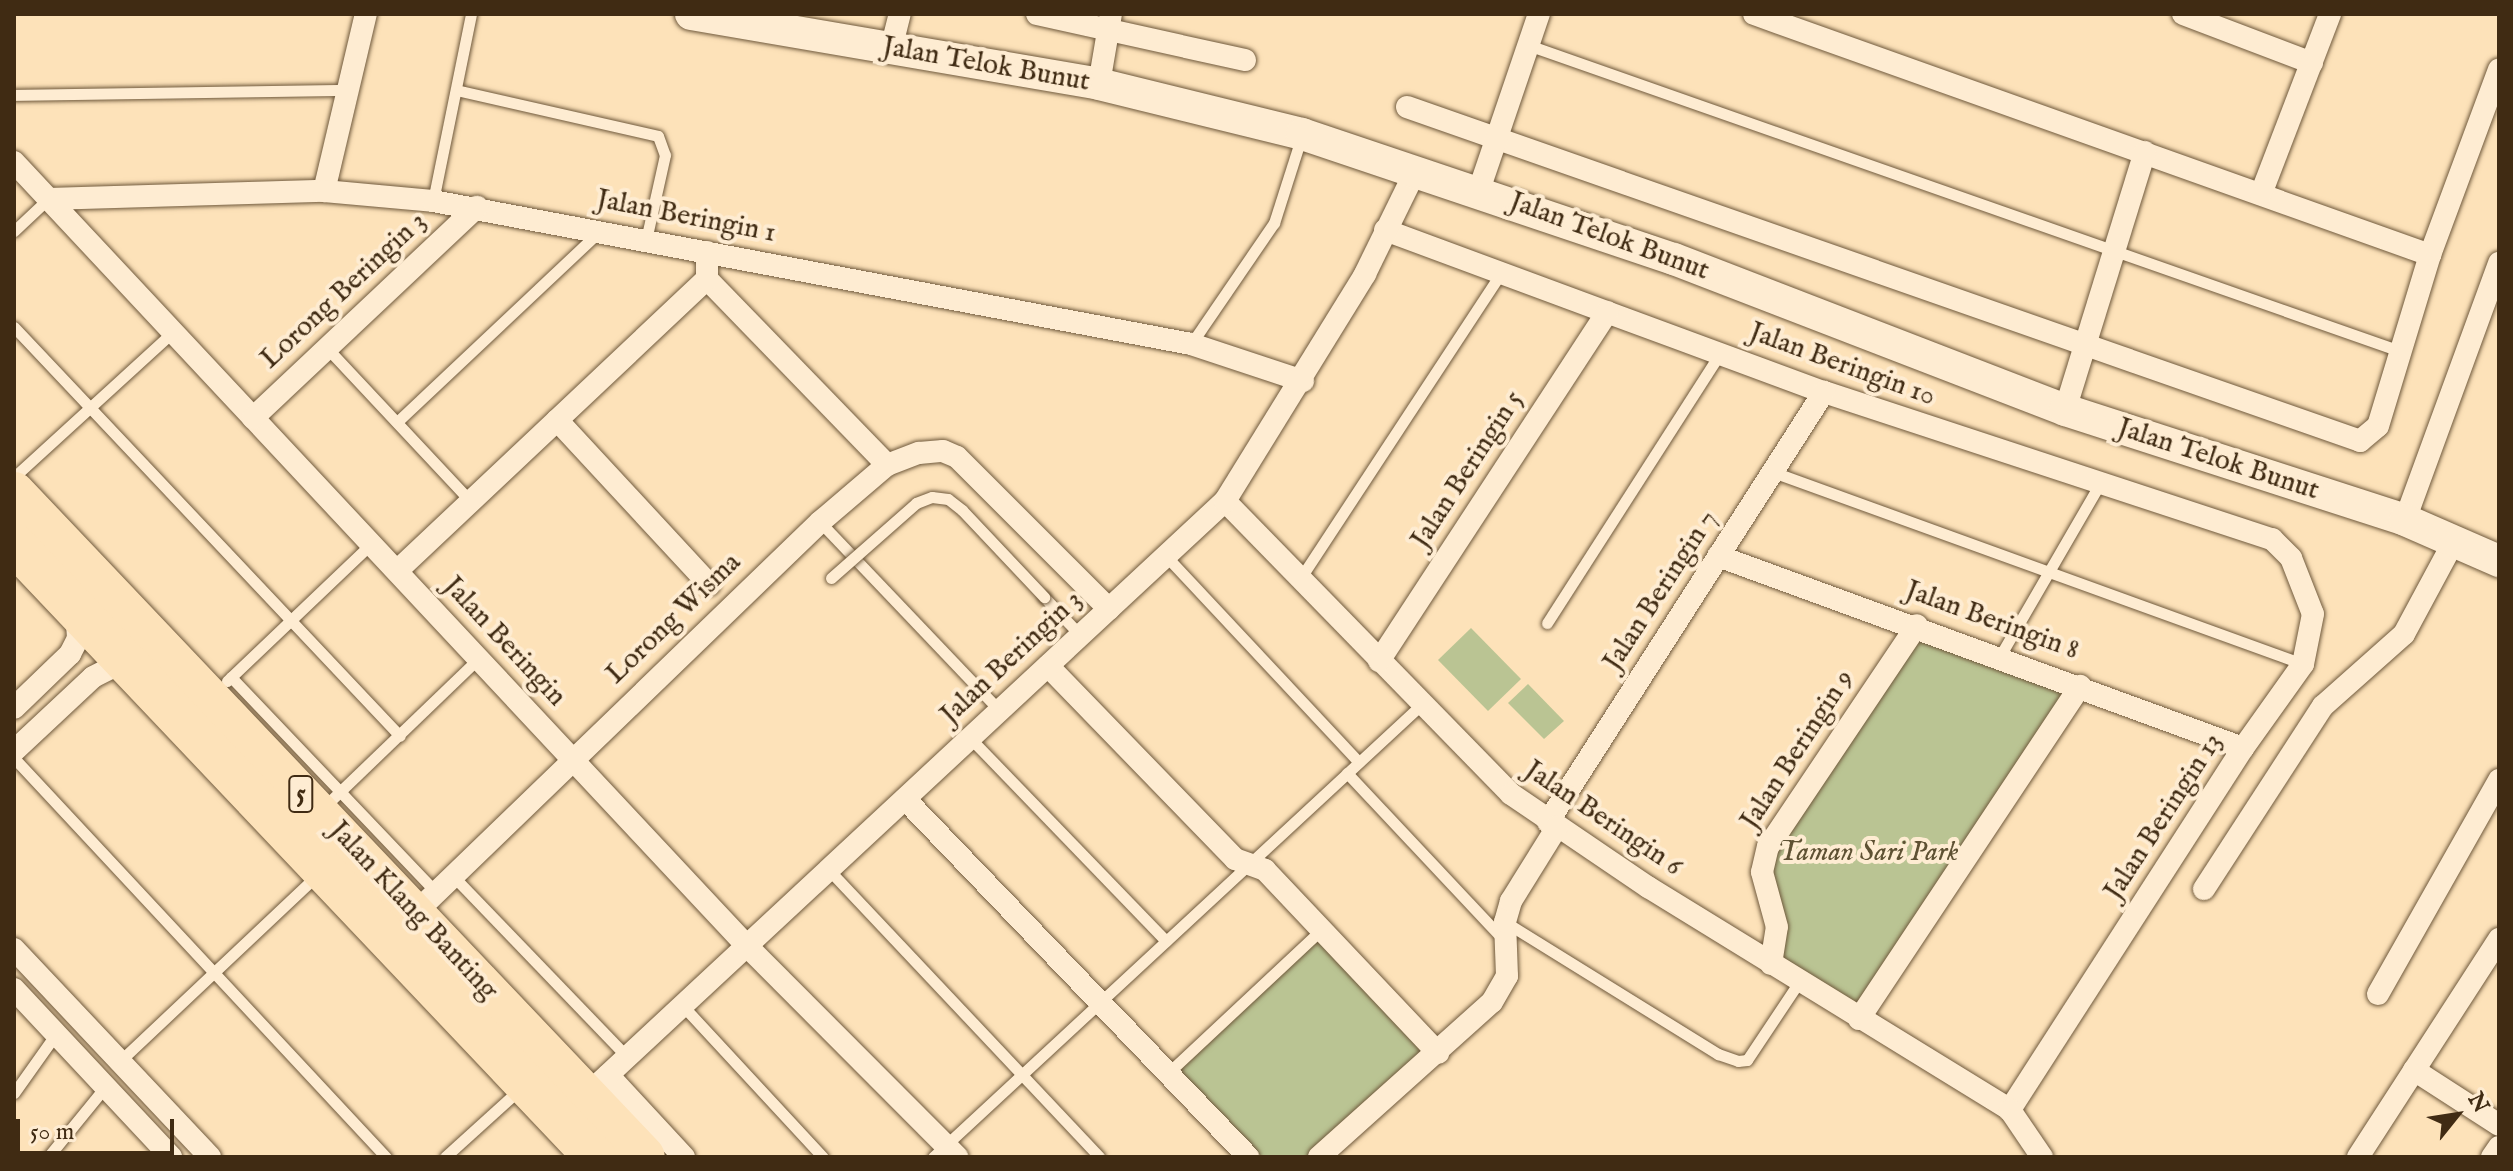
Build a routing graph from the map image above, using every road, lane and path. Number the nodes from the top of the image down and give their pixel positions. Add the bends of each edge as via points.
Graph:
1 (366, 14) edge
2 (471, 14) edge
3 (691, 14) edge
4 (900, 14) edge
5 (1037, 14) edge
6 (1539, 14) edge
7 (1754, 14) edge
8 (2183, 14) edge
9 (2330, 14) edge
10 (2215, 19) edge
11 (1109, 22) edge
12 (1528, 45) junction
13 (891, 49) junction
14 (1245, 60) dead end
15 (2312, 63) junction
16 (2499, 69) edge
17 (1099, 84) junction
18 (348, 90) junction
19 (456, 90) junction
20 (14, 95) edge
21 (1407, 107) dead end
22 (1302, 134) junction
23 (1495, 138) junction
24 (2145, 152) junction
25 (14, 162) edge
26 (1416, 170) junction
27 (1479, 190) junction
28 (324, 191) junction
29 (2261, 194) junction
30 (48, 199) junction
31 (433, 201) junction
32 (477, 207) junction
33 (1385, 230) junction
34 (14, 231) edge
35 (600, 231) junction
36 (646, 240) junction
37 (2115, 249) junction
38 (707, 252) junction
39 (2430, 255) junction
40 (2499, 263) edge
41 (1501, 273) junction
42 (707, 279) junction
43 (1607, 312) junction
44 (14, 327) edge
45 (173, 332) junction
46 (1191, 344) junction
47 (327, 348) junction
48 (2084, 348) junction
49 (2400, 351) junction
50 (1720, 354) junction
51 (1303, 381) junction
52 (1824, 392) junction
53 (90, 408) junction
54 (2065, 410) junction
55 (253, 418) junction
56 (557, 420) junction
57 (397, 422) junction
58 (887, 465) junction
59 (1773, 472) junction
60 (14, 477) edge
61 (2099, 485) junction
62 (14, 493) edge
63 (1225, 501) junction
64 (471, 502) junction
65 (2405, 520) junction
66 (820, 522) junction
67 (2453, 543) junction
68 (14, 544) edge
69 (371, 544) junction
70 (2282, 547) joint
71 (1166, 556) junction
72 (1718, 556) junction
73 (2499, 561) edge
74 (397, 571) junction
75 (2049, 571) junction
76 (831, 578) dead end
77 (1300, 579) junction
78 (709, 584) dead end
79 (76, 609) junction
80 (1109, 609) junction
81 (291, 620) junction
82 (1547, 623) dead end
83 (1917, 625) junction
84 (1081, 636) junction
85 (2000, 656) junction
86 (478, 659) junction
87 (125, 661) junction
88 (1379, 661) junction
89 (2303, 664) junction
90 (1048, 666) junction
91 (2080, 686) junction
92 (220, 688) junction
93 (1421, 705) junction
94 (14, 708) edge
95 (1000, 711) junction
96 (400, 736) junction
97 (970, 738) junction
98 (2243, 748) junction
99 (14, 751) edge
100 (14, 758) edge
101 (572, 759) junction
102 (1359, 762) junction
103 (1347, 773) junction
104 (2499, 780) edge
105 (905, 799) junction
106 (330, 802) junction
107 (1552, 825) junction
108 (1252, 863) junction
109 (323, 870) junction
110 (829, 870) junction
111 (454, 877) junction
112 (2204, 889) dead end
113 (426, 904) junction
114 (1323, 928) junction
115 (1505, 931) junction
116 (2499, 939) edge
117 (1166, 941) junction
118 (747, 946) junction
119 (14, 949) edge
120 (1771, 964) junction
121 (214, 973) junction
122 (1799, 982) junction
123 (14, 989) edge
124 (2378, 994) dead end
125 (1100, 1002) junction
126 (683, 1006) junction
127 (1859, 1019) junction
128 (56, 1034) junction
129 (1438, 1053) junction
130 (627, 1057) junction
131 (120, 1061) junction
132 (2414, 1070) junction
133 (1168, 1073) junction
134 (1022, 1075) junction
135 (526, 1084) junction
136 (105, 1087) junction
137 (14, 1093) edge
138 (585, 1097) junction
139 (2010, 1110) junction
140 (2499, 1125) edge
141 (2499, 1147) edge
142 (945, 1153) edge
143 (48, 1157) edge
144 (171, 1157) edge
145 (210, 1157) edge
146 (386, 1157) edge
147 (445, 1157) edge
148 (595, 1157) edge
149 (644, 1157) edge
150 (684, 1157) edge
151 (823, 1157) edge
152 (1099, 1157) edge
153 (1248, 1157) edge
154 (1319, 1157) edge
155 (2042, 1157) edge
156 (2358, 1157) edge
157 (2492, 1157) edge

1 - 18 street
2 - 19 lane
3 - 13 street, Jalan Telok Bunut
4 - 13 street
5 - 11 street
6 - 12 street
7 - 24 street
8 - 10 street
9 - 15 street
10 - 15 street
11 - 14 street
11 - 17 street
12 - 23 street
12 - 37 lane
13 - 17 street, Jalan Telok Bunut
15 - 29 street
16 - 39 street
17 - 22 street, Jalan Telok Bunut
18 - 20 lane
18 - 28 street
19 - 31 lane
19 - 36 lane via 658,136 665,155
21 - 23 street
22 - 26 street, Jalan Telok Bunut
22 - 46 lane via 1274,223
23 - 27 street
23 - 48 street
24 - 29 street
24 - 37 street
25 - 30 street, Jalan Beringin
26 - 27 street, Jalan Telok Bunut
26 - 33 street, Jalan Beringin 3
27 - 54 street, Jalan Telok Bunut
28 - 30 street, Jalan Beringin 1
28 - 31 street, Jalan Beringin 1
29 - 39 street
30 - 34 lane
30 - 45 street, Jalan Beringin
31 - 32 street, Jalan Beringin 1
32 - 35 street, Jalan Beringin 1
32 - 47 street, Lorong Beringin 3
33 - 41 street, Jalan Beringin 10
33 - 51 street, Jalan Beringin 3
35 - 36 street, Jalan Beringin 1
35 - 57 lane
36 - 38 street, Jalan Beringin 1
37 - 48 street
37 - 49 lane
38 - 42 street
38 - 46 street, Jalan Beringin 1
39 - 49 street
40 - 65 street
41 - 43 street, Jalan Beringin 10
41 - 77 lane
42 - 56 street
42 - 58 street
43 - 50 street, Jalan Beringin 10
43 - 88 street, Jalan Beringin 5
44 - 53 lane
45 - 53 lane
45 - 55 street, Jalan Beringin
46 - 51 street, Jalan Beringin 1
47 - 55 street, Lorong Beringin 3
47 - 57 lane
48 - 49 street via 2360,441 2378,426
48 - 54 street
50 - 52 street, Jalan Beringin 10
50 - 82 lane
51 - 63 street, Jalan Beringin 3
52 - 59 street, Jalan Beringin 7
52 - 61 street, Jalan Beringin 10
53 - 60 lane
53 - 81 lane
54 - 65 street, Jalan Telok Bunut
55 - 69 street, Jalan Beringin
56 - 64 street
56 - 78 street
57 - 64 lane
58 - 66 street, Lorong Wisma
58 - 80 street, Lorong Wisma via 919,453 943,451 957,457
59 - 72 street, Jalan Beringin 7
59 - 75 lane
61 - 70 street, Jalan Beringin 10
61 - 75 lane
62 - 92 highway, Jalan Klang Banting / 5
63 - 71 street, Jalan Beringin 3
63 - 77 street, Jalan Beringin 6
64 - 74 street
65 - 67 street, Jalan Telok Bunut
66 - 95 lane
66 - 101 street, Lorong Wisma
67 - 73 street, Jalan Telok Bunut
67 - 112 street via 2404,634 2323,706
68 - 79 highway, Jalan Klang Banting / 5
69 - 74 street, Jalan Beringin
69 - 81 lane
70 - 89 street, Jalan Beringin 13 via 2313,614
71 - 80 street, Jalan Beringin 3
71 - 102 lane
72 - 83 street, Jalan Beringin 8
72 - 107 street, Jalan Beringin 7
74 - 86 street, Jalan Beringin
75 - 85 lane
75 - 89 lane
76 - 84 lane, bridge via 916,503 948,499
77 - 88 street, Jalan Beringin 6
79 - 87 highway, Jalan Klang Banting / 5
79 - 94 street via 78,638 70,654
80 - 84 street, Jalan Beringin 3
81 - 92 lane
81 - 96 lane
83 - 85 street, Jalan Beringin 8
83 - 120 street, Jalan Beringin 9 via 1768,847 1762,872 1777,927
84 - 90 street, Jalan Beringin 3
85 - 91 street, Jalan Beringin 8
86 - 96 lane
86 - 101 street, Jalan Beringin
87 - 99 street via 93,677
87 - 109 highway, Jalan Klang Banting / 5
88 - 93 street, Jalan Beringin 6
89 - 98 street, Jalan Beringin 13
90 - 95 street, Jalan Beringin 3
90 - 108 street via 1235,859
91 - 98 street, Jalan Beringin 8
91 - 127 street
92 - 106 highway, Jalan Klang Banting / 5
93 - 102 lane
93 - 107 street, Jalan Beringin 6 via 1485,773
95 - 97 street, Jalan Beringin 3
96 - 106 lane
97 - 105 street, Jalan Beringin 3
97 - 117 lane
98 - 139 street, Jalan Beringin 13
100 - 121 lane
101 - 111 street, Lorong Wisma
101 - 118 street, Jalan Beringin
102 - 103 lane
103 - 108 lane
103 - 115 lane
104 - 124 street
105 - 110 street, Jalan Beringin 3
105 - 125 street
106 - 113 highway, Jalan Klang Banting / 5
107 - 115 street, Jalan Beringin 7 via 1511,901
107 - 120 street, Jalan Beringin 6
108 - 114 street
108 - 117 lane
109 - 121 lane
109 - 135 highway, Jalan Klang Banting / 5
110 - 118 street, Jalan Beringin 3
110 - 134 lane
111 - 113 street, Lorong Wisma
111 - 130 lane
113 - 138 highway, Jalan Klang Banting / 5
114 - 129 street
114 - 133 lane
115 - 122 lane via 1738,1061 1747,1060
115 - 129 street, Jalan Beringin 7 via 1503,986
116 - 132 street
117 - 125 lane
118 - 126 street, Jalan Beringin 3
118 - 142 street, Jalan Beringin
119 - 131 street
120 - 122 street, Jalan Beringin 6
121 - 131 lane
121 - 146 lane
122 - 127 street, Jalan Beringin 6
123 - 128 street
125 - 133 street
125 - 134 lane
126 - 130 street, Jalan Beringin 3
126 - 151 lane
127 - 139 street, Jalan Beringin 6
128 - 136 street
128 - 137 lane
129 - 154 street, Jalan Beringin 7
130 - 138 street, Jalan Beringin 3
131 - 145 street
132 - 140 street
132 - 156 street
133 - 153 street
134 - 142 lane
134 - 152 lane
135 - 138 highway, Jalan Klang Banting / 5
135 - 147 lane
136 - 143 lane
136 - 144 street
138 - 148 highway, Jalan Klang Banting / 5
138 - 149 highway, Jalan Klang Banting / 5
138 - 150 street
139 - 155 street
141 - 157 street

